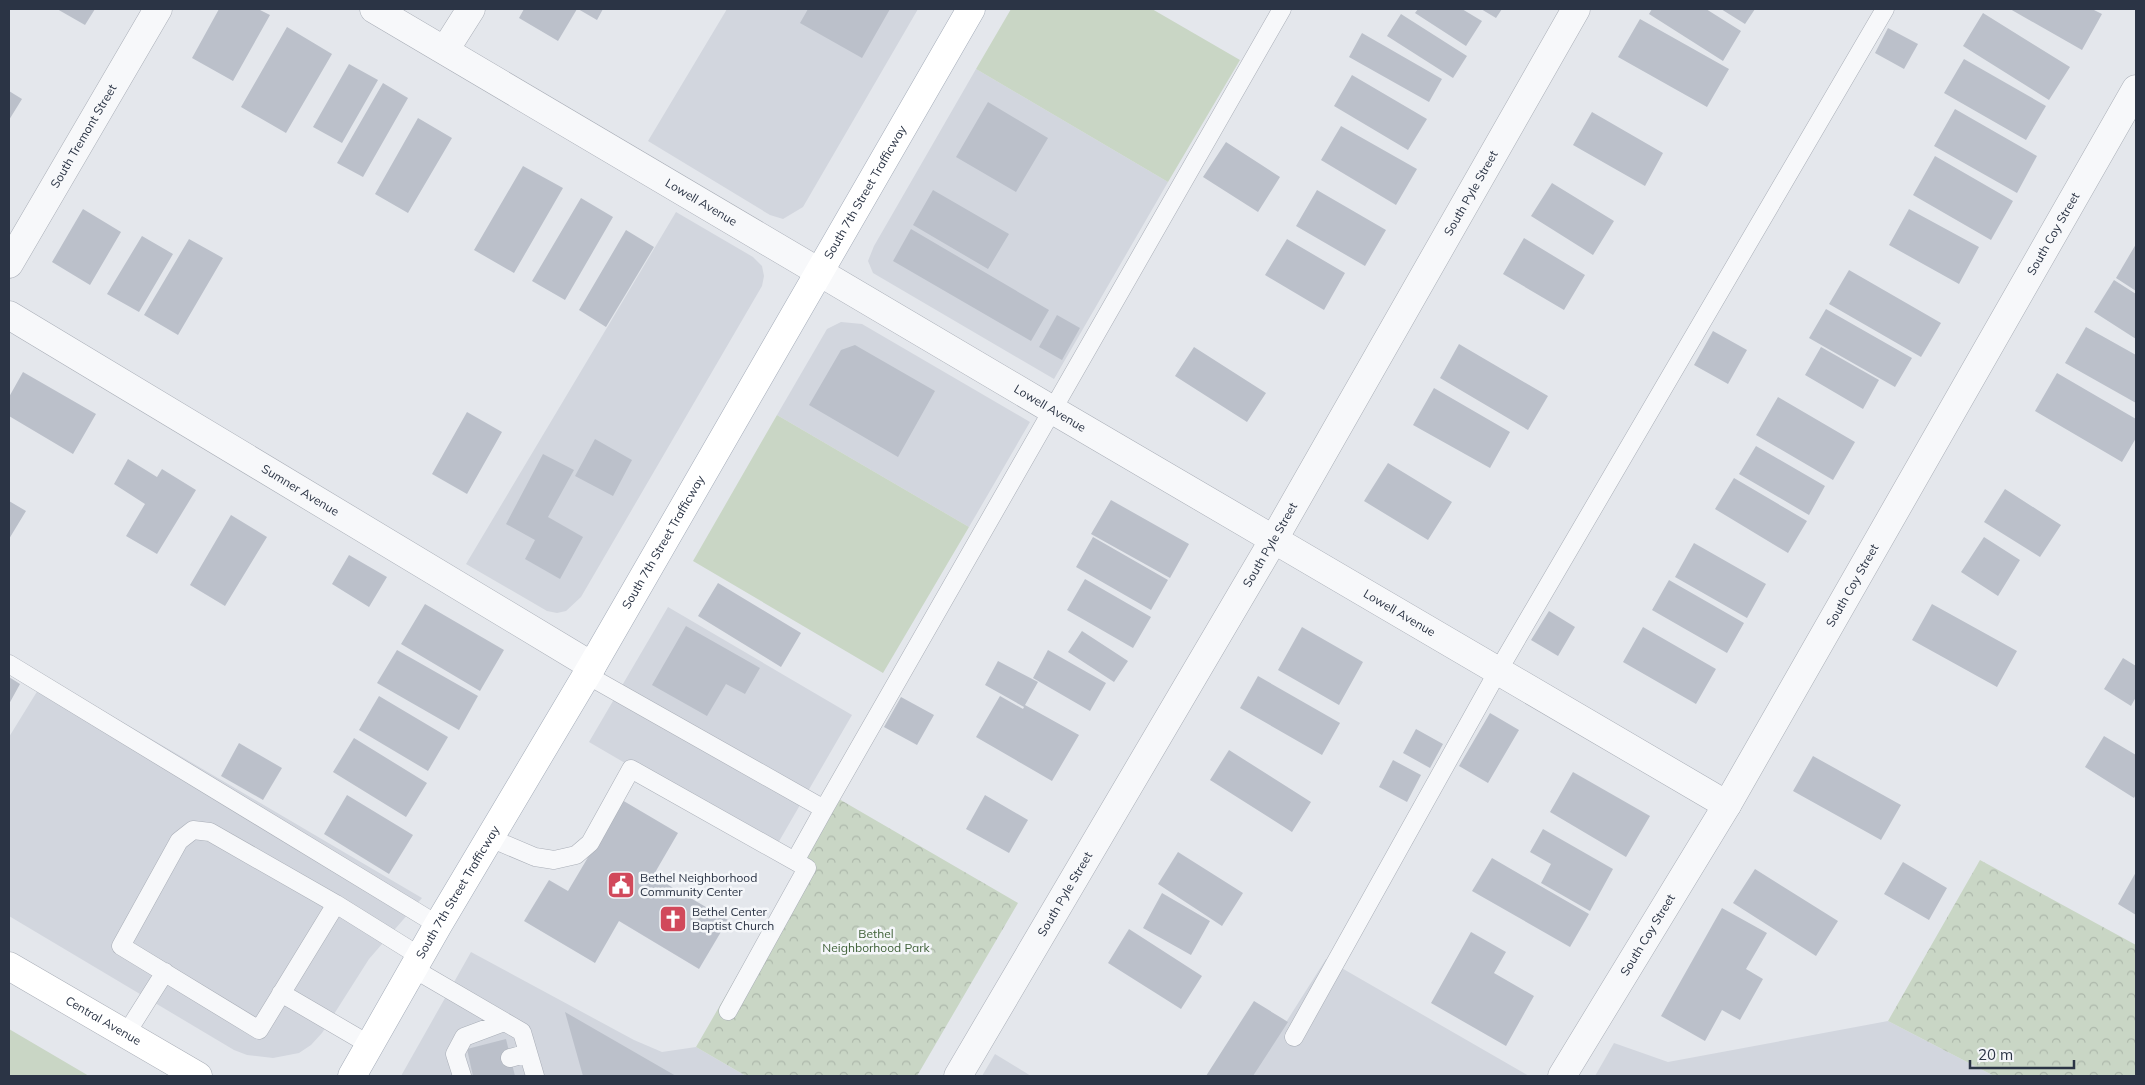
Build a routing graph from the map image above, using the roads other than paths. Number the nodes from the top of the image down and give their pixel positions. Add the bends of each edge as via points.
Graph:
1 (158, 9) edge
2 (374, 9) edge
3 (471, 9) edge
4 (972, 9) edge
5 (1282, 9) edge
6 (1576, 9) edge
7 (1885, 9) edge
8 (444, 50) junction
9 (2136, 89) edge
10 (9, 264) edge
11 (820, 272) junction
12 (9, 315) edge
13 (1051, 410) junction
14 (1274, 539) junction
15 (9, 664) edge
16 (590, 670) junction
17 (1498, 671) junction
18 (1727, 805) junction
19 (824, 809) junction
20 (490, 838) junction
21 (795, 861) junction
22 (336, 904) junction
23 (438, 925) junction
24 (417, 963) junction
25 (9, 966) edge
26 (165, 972) junction
27 (281, 993) junction
28 (728, 1011) dead end
29 (504, 1022) junction
30 (126, 1034) junction
31 (1294, 1037) dead end
32 (370, 1045) junction
33 (528, 1053) junction
34 (510, 1058) dead end
35 (465, 1072) edge
36 (198, 1076) edge
37 (352, 1076) edge
38 (536, 1076) edge
39 (958, 1076) edge
40 (1562, 1076) edge

1 - 10 street, South Tremont Street
2 - 8 street, Lowell Avenue
3 - 8 street
4 - 11 main road, South 7th Street Trafficway
5 - 13 lane
6 - 14 street, South Pyle Street
7 - 17 lane
8 - 11 street, Lowell Avenue
9 - 18 street, South Coy Street
11 - 13 street, Lowell Avenue
11 - 16 main road, South 7th Street Trafficway
12 - 16 street, Sumner Avenue
13 - 14 street, Lowell Avenue
13 - 19 lane
14 - 17 street, Lowell Avenue
14 - 39 street, South Pyle Street
15 - 23 lane
16 - 19 lane
16 - 20 main road, South 7th Street Trafficway
17 - 18 street, Lowell Avenue
17 - 31 lane
18 - 40 street, South Coy Street
19 - 21 lane
20 - 21 lane via 535,857 554,860 576,855 590,843 631,769
20 - 23 main road, South 7th Street Trafficway
21 - 28 lane via 807,868
22 - 24 lane
22 - 26 lane via 210,832 193,830 179,841 121,946
22 - 27 lane
23 - 24 main road, South 7th Street Trafficway
24 - 29 lane
24 - 32 main road, South 7th Street Trafficway
25 - 30 main road, Central Avenue
26 - 27 lane via 260,1030
26 - 30 lane
27 - 32 lane
29 - 33 lane via 522,1032
29 - 35 lane via 464,1037 455,1054
30 - 36 main road, Central Avenue
32 - 37 main road, South 7th Street Trafficway
33 - 34 lane
33 - 38 lane

